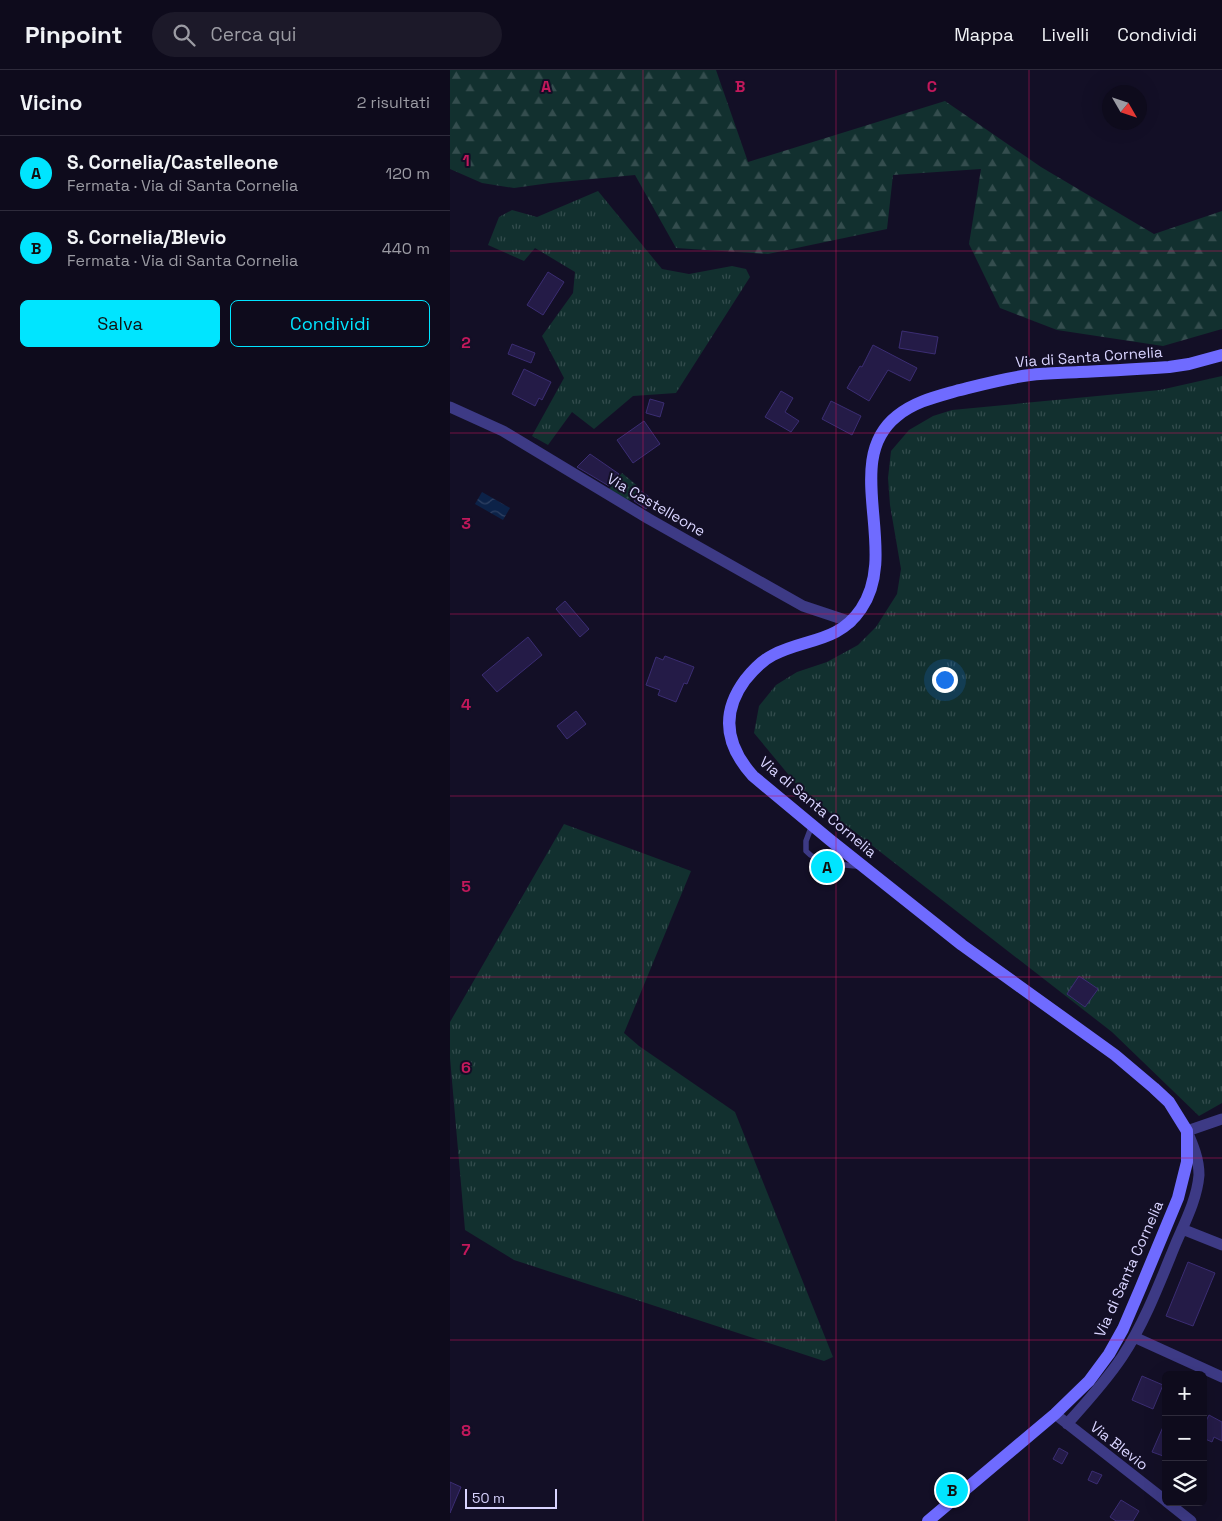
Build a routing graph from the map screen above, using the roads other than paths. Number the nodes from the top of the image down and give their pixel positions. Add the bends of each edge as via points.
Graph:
1 (1222, 355) edge
2 (450, 407) edge
3 (850, 622) junction
4 (812, 825) junction
5 (864, 867) junction
6 (1222, 1118) edge
7 (1187, 1131) junction
8 (1182, 1229) junction
9 (1222, 1246) edge
10 (1134, 1337) junction
11 (1222, 1377) edge
12 (1055, 1414) junction
13 (1067, 1424) junction
14 (1162, 1499) edge
15 (1171, 1506) edge
16 (928, 1521) edge
17 (1191, 1521) edge

1 - 3 street, Via di Santa Cornelia via 1170,368 1030,375 933,397 896,416 886,427 874,452 871,481 876,570 866,602
2 - 3 street, Via Castelleone via 504,431 649,519 803,606
3 - 4 street, Via di Santa Cornelia via 830,636 779,652 765,660 742,684 729,717 732,743 743,764
4 - 5 street, Via di Santa Cornelia
4 - 5 lane via 806,841 806,851 812,858
5 - 7 street, Via di Santa Cornelia via 962,945 1115,1055 1169,1102
6 - 7 street
7 - 8 street, Via di Santa Cornelia via 1197,1157 1199,1174 1193,1203
7 - 12 street, Via di Santa Cornelia via 1187,1162 1178,1198 1123,1329 1096,1372
8 - 9 street
8 - 10 street, Via di Santa Cornelia
10 - 11 street
10 - 13 street, Via di Santa Cornelia via 1122,1358
12 - 13 street, Via Blevio
12 - 16 street, Via di Santa Cornelia
13 - 14 street, Via Blevio
15 - 17 street, Via Blevio

